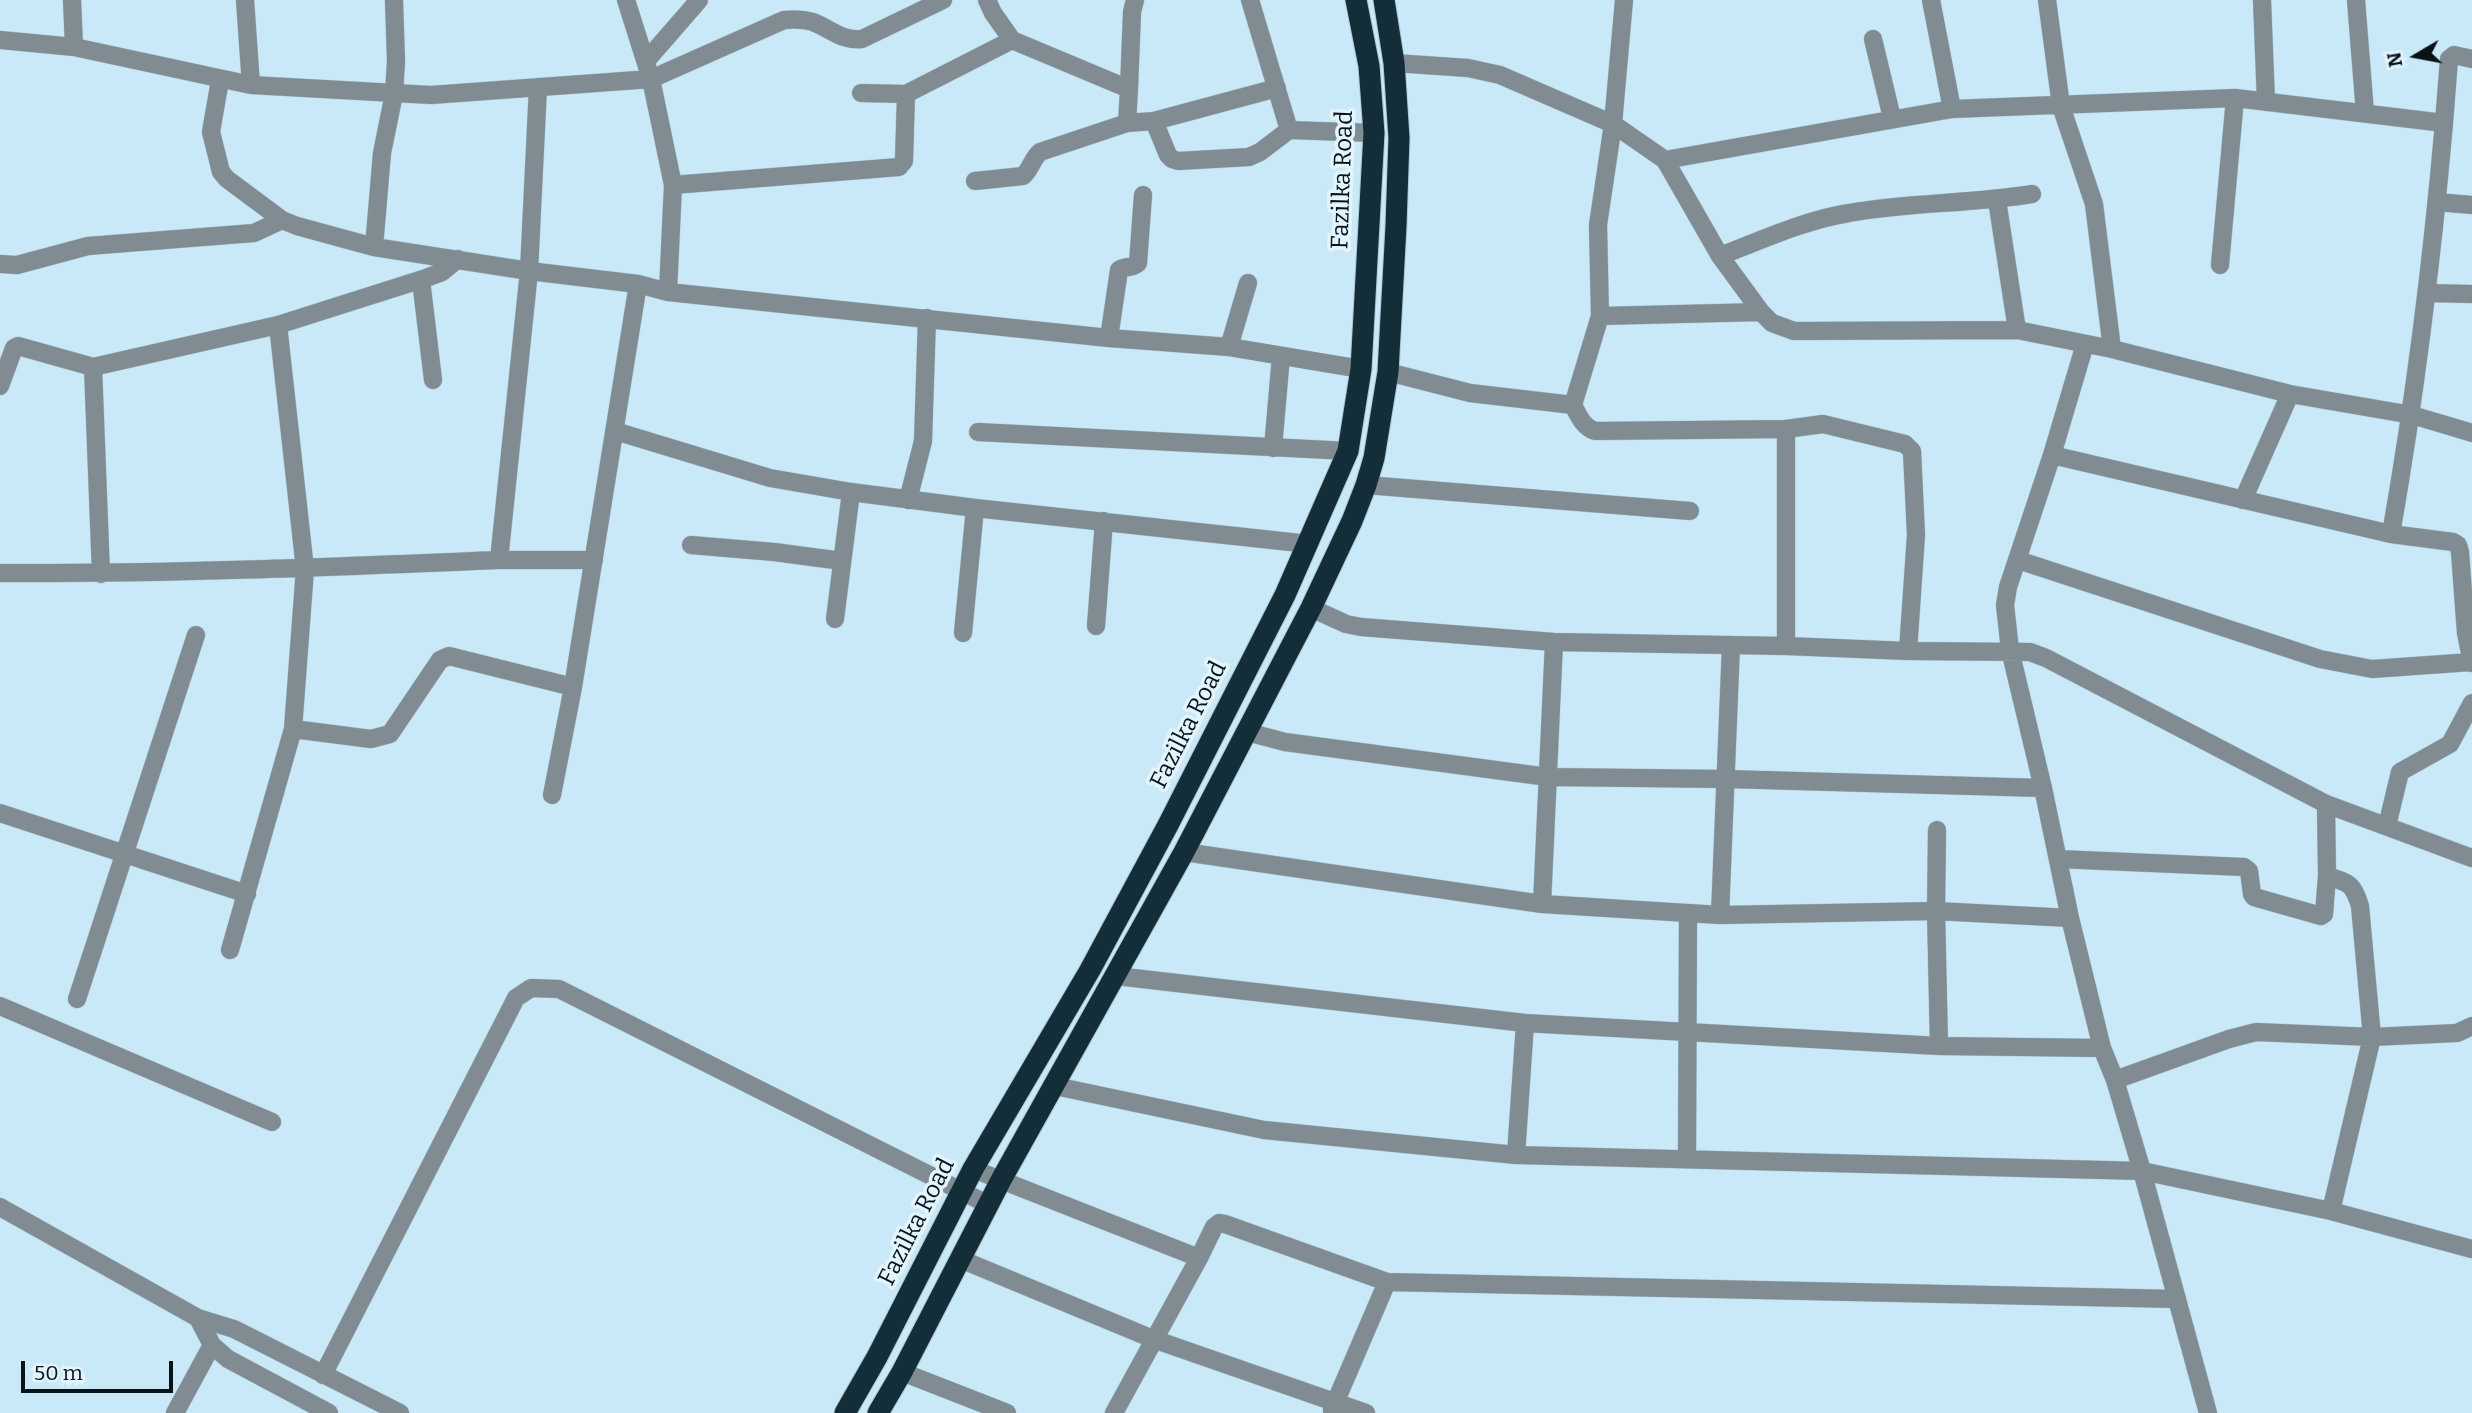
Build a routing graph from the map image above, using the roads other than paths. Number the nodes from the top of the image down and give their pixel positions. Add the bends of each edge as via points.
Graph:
1 (72, 0) edge
2 (245, 0) edge
3 (394, 0) edge
4 (626, 0) edge
5 (699, 0) edge
6 (943, 0) edge
7 (987, 0) edge
8 (1135, 0) edge
9 (1250, 0) edge
10 (1356, 0) edge
11 (1398, 0) edge
12 (1624, 0) edge
13 (1931, 0) edge
14 (2047, 0) edge
15 (2262, 0) edge
16 (2356, 0) edge
17 (1386, 10) edge
18 (1873, 39) dead end
19 (0, 40) edge
20 (1012, 40) junction
21 (74, 47) junction
22 (2472, 59) edge
23 (1394, 63) junction
24 (648, 70) junction
25 (220, 80) junction
26 (251, 85) junction
27 (538, 87) junction
28 (1129, 89) junction
29 (1277, 89) junction
30 (861, 93) dead end
31 (394, 94) junction
32 (906, 94) junction
33 (2235, 98) junction
34 (2266, 102) junction
35 (2061, 106) junction
36 (1952, 109) junction
37 (2365, 113) junction
38 (1892, 118) junction
39 (1154, 121) junction
40 (1127, 123) junction
41 (2444, 123) junction
42 (1613, 124) junction
43 (1289, 130) junction
44 (1374, 133) junction
45 (1665, 160) junction
46 (975, 181) dead end
47 (673, 184) junction
48 (2032, 194) dead end
49 (1143, 195) dead end
50 (1997, 200) junction
51 (2437, 202) junction
52 (2472, 205) edge
53 (282, 220) junction
54 (374, 247) junction
55 (1720, 256) junction
56 (458, 259) junction
57 (0, 264) edge
58 (2220, 265) dead end
59 (528, 271) junction
60 (421, 280) junction
61 (1248, 283) dead end
62 (638, 285) junction
63 (668, 292) junction
64 (2427, 293) junction
65 (2472, 294) edge
66 (1761, 312) junction
67 (1600, 316) junction
68 (927, 318) junction
69 (278, 325) junction
70 (2017, 330) junction
71 (1109, 338) junction
72 (2085, 344) junction
73 (1229, 347) junction
74 (2112, 349) junction
75 (1281, 356) junction
76 (93, 367) junction
77 (1361, 369) junction
78 (1388, 372) junction
79 (433, 380) dead end
80 (0, 386) edge
81 (2290, 394) junction
82 (1573, 405) junction
83 (2412, 415) junction
84 (1786, 429) junction
85 (615, 431) junction
86 (978, 432) dead end
87 (2472, 433) edge
88 (1273, 448) junction
89 (1348, 452) junction
90 (2052, 456) junction
91 (1366, 485) junction
92 (851, 492) junction
93 (908, 500) junction
94 (2243, 500) junction
95 (975, 508) junction
96 (1690, 511) dead end
97 (1104, 522) junction
98 (2391, 534) junction
99 (1309, 544) junction
100 (691, 545) dead end
101 (499, 559) junction
102 (2018, 560) junction
103 (594, 561) junction
104 (842, 561) junction
105 (305, 569) junction
106 (0, 573) edge
107 (101, 574) junction
108 (1311, 608) junction
109 (835, 619) dead end
110 (1096, 626) dead end
111 (963, 633) dead end
112 (2469, 633) edge
113 (196, 635) dead end
114 (1554, 642) junction
115 (1731, 645) junction
116 (1786, 646) junction
117 (2010, 650) junction
118 (1908, 651) junction
119 (2472, 663) edge
120 (573, 687) junction
121 (2472, 703) edge
122 (293, 729) junction
123 (1247, 733) junction
124 (1548, 777) junction
125 (1727, 779) junction
126 (2043, 788) junction
127 (552, 795) dead end
128 (2326, 804) junction
129 (0, 813) edge
130 (2387, 826) junction
131 (1937, 830) dead end
132 (1184, 852) junction
133 (126, 854) junction
134 (2472, 858) edge
135 (2058, 859) junction
136 (2327, 876) junction
137 (247, 894) junction
138 (1542, 904) junction
139 (1936, 911) junction
140 (1688, 913) junction
141 (1720, 915) junction
142 (2070, 918) junction
143 (230, 950) dead end
144 (1116, 976) junction
145 (78, 999) dead end
146 (0, 1006) edge
147 (1525, 1023) junction
148 (2472, 1026) edge
149 (1687, 1032) junction
150 (2372, 1037) junction
151 (1939, 1046) junction
152 (2102, 1048) junction
153 (2115, 1080) junction
154 (1055, 1086) junction
155 (272, 1122) dead end
156 (1516, 1154) junction
157 (1687, 1159) junction
158 (973, 1169) junction
159 (2142, 1171) junction
160 (1001, 1180) junction
161 (963, 1193) junction
162 (989, 1205) junction
163 (0, 1207) edge
164 (2331, 1211) junction
165 (2472, 1249) edge
166 (1199, 1258) junction
167 (960, 1259) junction
168 (1387, 1282) junction
169 (2177, 1299) junction
170 (198, 1318) junction
171 (1153, 1339) junction
172 (212, 1345) junction
173 (902, 1371) junction
174 (323, 1375) junction
175 (1333, 1408) edge
176 (175, 1413) edge
177 (329, 1413) edge
178 (400, 1413) edge
179 (845, 1413) edge
180 (878, 1413) edge
181 (1007, 1413) edge
182 (1114, 1413) edge
183 (1366, 1413) edge
184 (2208, 1413) edge

1 - 21 street
2 - 26 street
3 - 31 street
4 - 24 street
5 - 24 street
6 - 24 street via 862,39 850,40 798,19 784,20
7 - 20 street
8 - 28 street
9 - 29 street
10 - 44 highway, Fazilka Road via 1369,66
11 - 17 highway
12 - 42 street
13 - 36 street
14 - 35 street
15 - 34 street
16 - 37 street
17 - 23 highway
18 - 38 street
19 - 21 street
20 - 28 street
20 - 32 street
21 - 25 street
22 - 41 street via 2454,55 2449,59
23 - 42 street via 1500,75
23 - 78 highway via 1399,138
24 - 27 street
24 - 47 street
25 - 26 street
25 - 53 street via 211,132 221,172
26 - 31 street
27 - 31 street
27 - 59 street
28 - 40 street
29 - 39 street
29 - 43 street
30 - 32 street
31 - 54 street via 382,152
32 - 47 street via 904,161 899,167
33 - 34 street
33 - 35 street
33 - 58 street
34 - 37 street
35 - 36 street
35 - 74 street via 2094,204
36 - 38 street
37 - 41 street
38 - 45 street
39 - 40 street
39 - 43 street via 1168,155 1178,160 1249,157
40 - 46 street via 1040,152 1023,176
41 - 51 street
42 - 45 street
42 - 67 street via 1598,225
43 - 44 street
44 - 77 highway, Fazilka Road
45 - 55 street
47 - 63 street
48 - 50 street
49 - 71 street via 1138,263 1119,270
50 - 55 street via 1850,212
50 - 70 street
51 - 52 street
51 - 64 street
53 - 54 street
53 - 57 street via 254,233 88,246 17,265
54 - 56 street
55 - 66 street
56 - 59 street
56 - 60 street
59 - 62 street
59 - 101 street
60 - 69 street
60 - 79 street
61 - 73 street
62 - 63 street
62 - 85 street
63 - 68 street
64 - 65 street
64 - 83 street
66 - 67 street
66 - 70 street via 1772,323 1794,331
67 - 82 street
68 - 71 street
68 - 93 street via 923,441
69 - 76 street
69 - 105 street
70 - 72 street
71 - 73 street
72 - 74 street
72 - 90 street
73 - 75 street
74 - 81 street
75 - 77 street
75 - 88 street
76 - 80 street via 18,346
76 - 107 street
77 - 89 highway, Fazilka Road
78 - 82 street via 1470,393
78 - 91 highway
81 - 83 street
81 - 94 street
82 - 84 street via 1583,423 1595,430
83 - 87 street
83 - 98 street
84 - 116 street
84 - 118 street via 1823,424 1905,444 1912,451 1916,535
85 - 92 street via 770,478
85 - 103 street
86 - 88 street
88 - 89 street
89 - 99 highway, Fazilka Road
90 - 94 street
90 - 102 street
91 - 96 street
91 - 108 highway
92 - 93 street
92 - 104 street
93 - 95 street
94 - 98 street
95 - 97 street
95 - 111 street
97 - 99 street
97 - 110 street
98 - 112 street via 2458,545
99 - 158 highway, Fazilka Road via 1097,958
100 - 104 street
101 - 103 street
101 - 105 street
102 - 117 street via 2005,605
102 - 119 street via 2320,659 2372,669
103 - 120 street
104 - 109 street
105 - 107 street
105 - 122 street
106 - 107 street
108 - 114 street via 1361,627
108 - 123 highway
112 - 119 street
113 - 133 street
114 - 115 street
114 - 124 street
115 - 116 street
115 - 125 street
116 - 118 street
117 - 118 street
117 - 126 street
117 - 128 street via 2046,658
120 - 122 street via 449,656 440,660 390,734 371,739
120 - 127 street
121 - 130 street via 2449,744 2400,772
122 - 137 street
123 - 124 street
123 - 132 highway
124 - 125 street
124 - 138 street
125 - 126 street
125 - 141 street
126 - 135 street
128 - 130 street
128 - 136 street
129 - 133 street
130 - 134 street
131 - 139 street
132 - 138 street
132 - 144 highway
133 - 137 street
133 - 145 street
135 - 136 street via 2244,867 2254,897 2321,916
135 - 142 street
136 - 150 street via 2350,884 2360,906
137 - 143 street
138 - 140 street
139 - 141 street
139 - 142 street
139 - 151 street
140 - 141 street
140 - 149 street
142 - 152 street
144 - 147 street
144 - 154 highway
146 - 155 street
147 - 149 street
147 - 156 street
148 - 150 street via 2457,1033
149 - 151 street
149 - 157 street
150 - 153 street via 2256,1032
150 - 164 street
151 - 152 street
152 - 153 street
153 - 159 street
154 - 156 street via 1264,1130
154 - 160 highway
156 - 157 street
157 - 159 street
158 - 160 street
158 - 161 highway, Fazilka Road
159 - 164 street
159 - 169 street
160 - 162 highway
160 - 166 street
161 - 162 street
161 - 174 street via 559,989 531,988 516,998
161 - 179 highway, Fazilka Road
162 - 167 highway
163 - 170 street
164 - 165 street
166 - 168 street via 1219,1223
166 - 171 street
167 - 171 street
167 - 173 highway
168 - 169 street
168 - 175 street
169 - 184 street
170 - 172 street
170 - 174 street via 219,1322
171 - 175 street
171 - 182 street
172 - 176 street
172 - 177 street via 228,1359
173 - 180 highway
173 - 181 street
174 - 178 street
175 - 183 street

